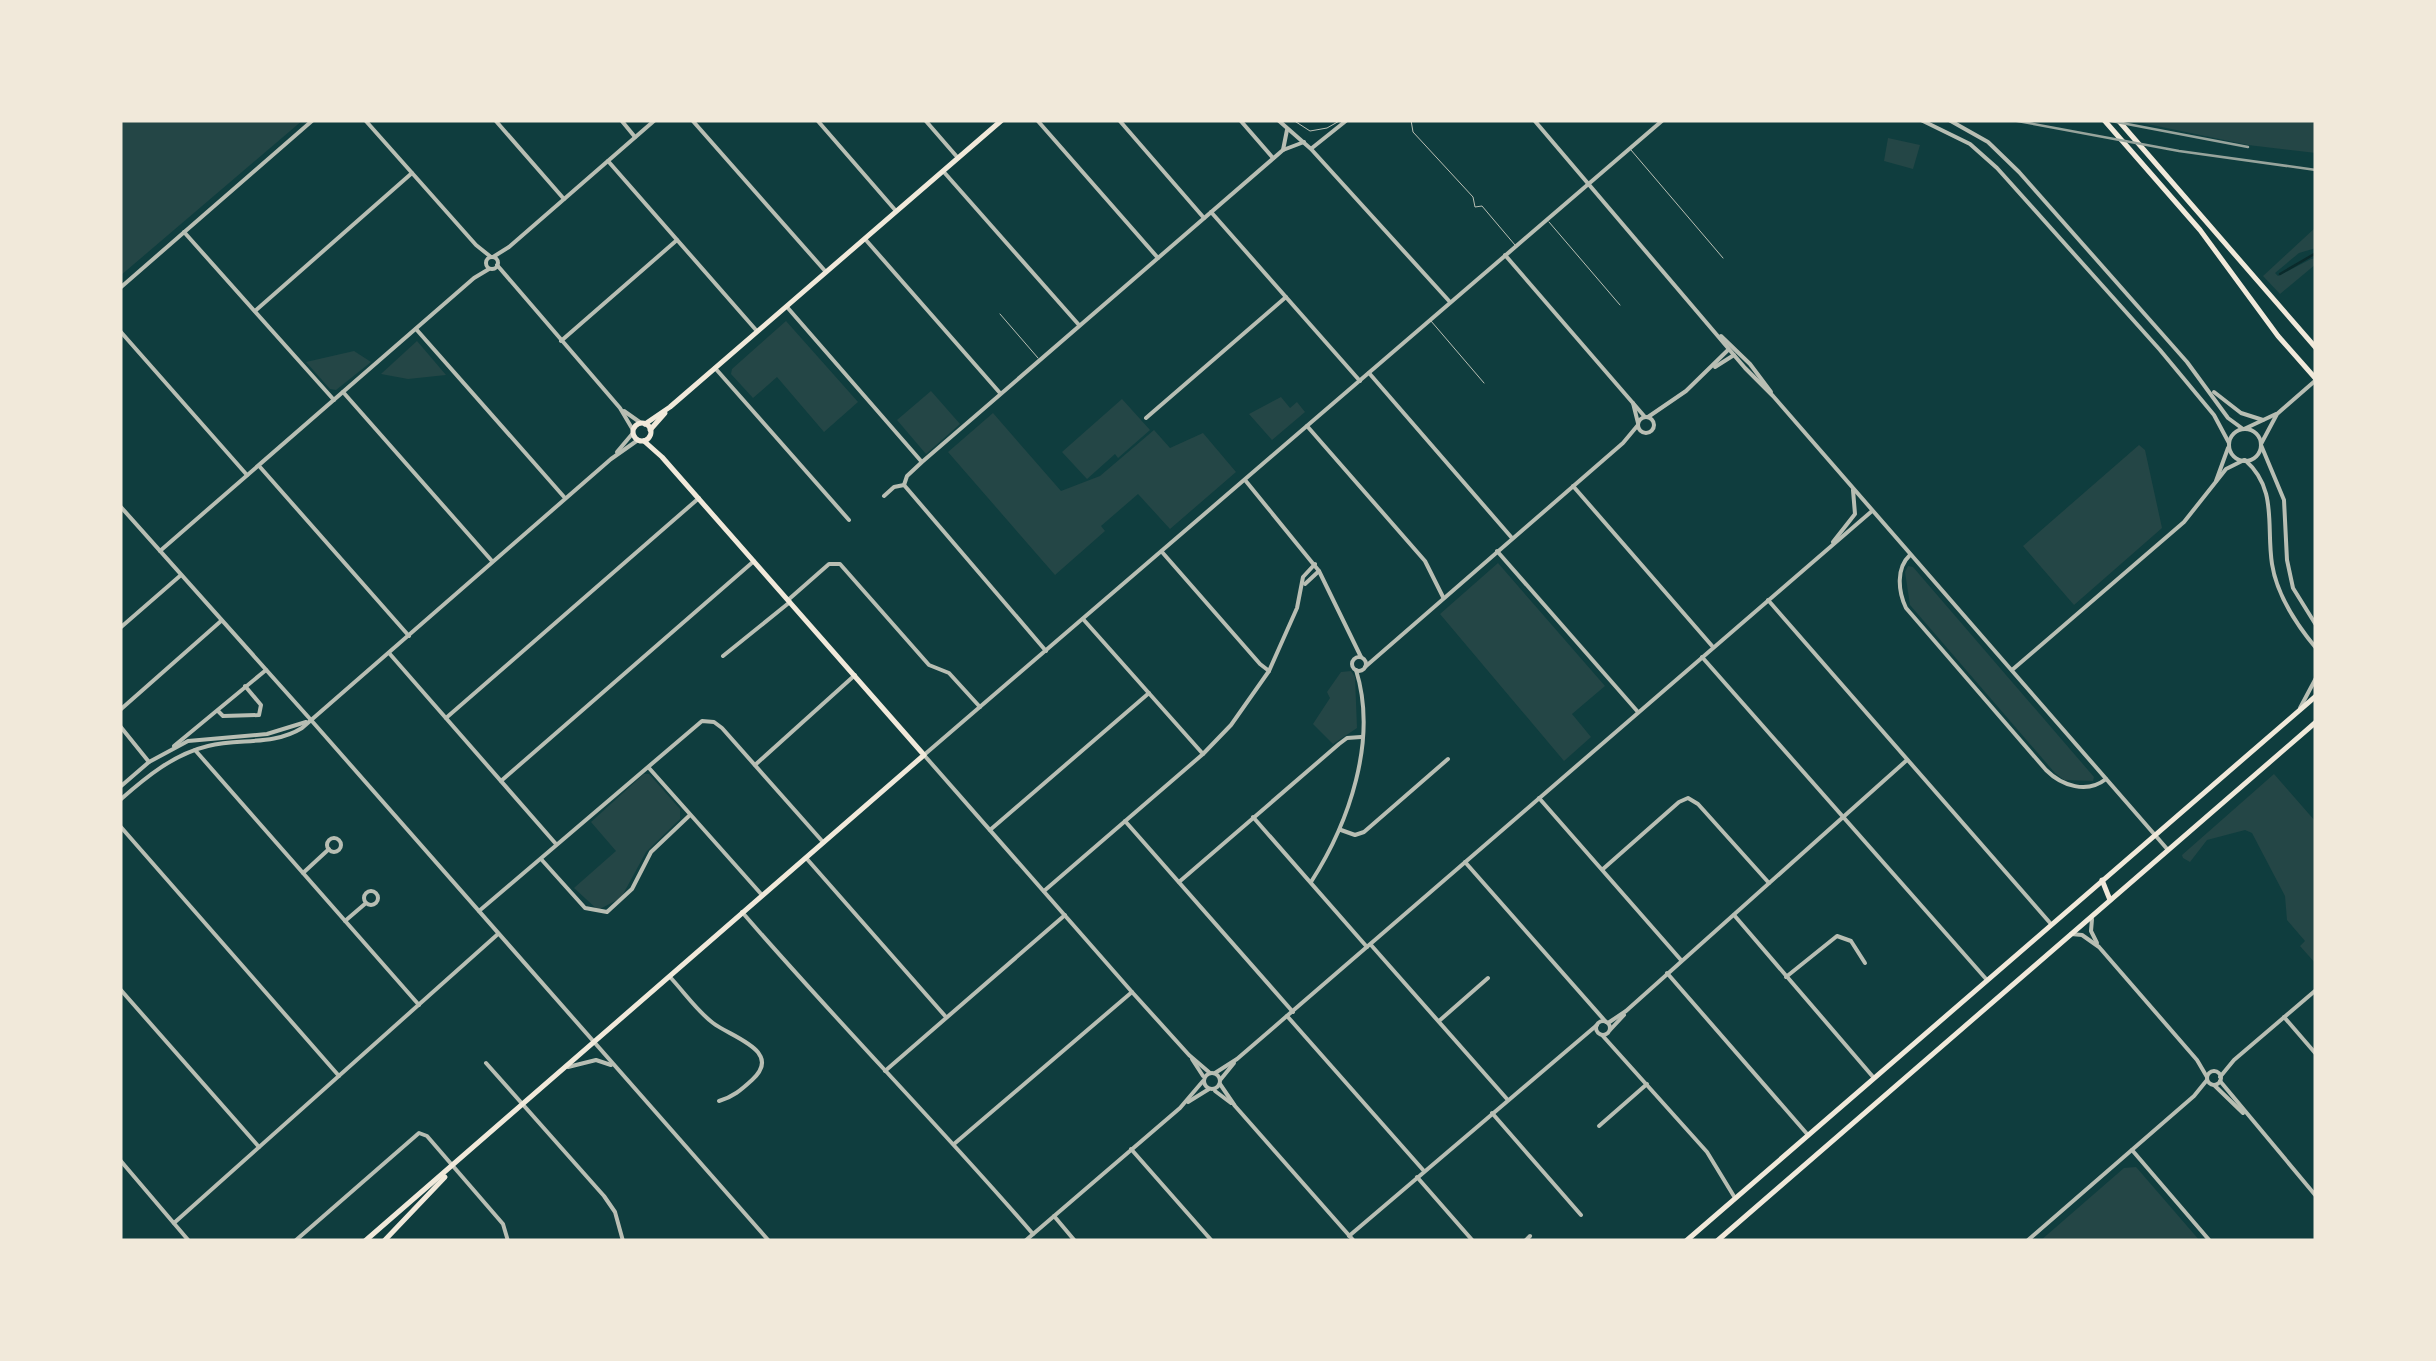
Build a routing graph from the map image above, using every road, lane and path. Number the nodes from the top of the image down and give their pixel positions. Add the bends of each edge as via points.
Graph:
1 (313, 120) edge
2 (365, 120) edge
3 (495, 120) edge
4 (621, 120) edge
5 (655, 120) edge
6 (692, 120) edge
7 (817, 120) edge
8 (925, 120) edge
9 (1002, 120) edge
10 (1036, 120) edge
11 (1119, 120) edge
12 (1240, 120) edge
13 (1278, 120) edge
14 (1293, 120) edge
15 (1344, 120) edge
16 (1410, 120) edge
17 (1534, 120) edge
18 (1664, 120) edge
19 (1921, 120) edge
20 (1948, 120) edge
21 (2104, 120) edge
22 (2118, 120) edge
23 (1288, 127) junction
24 (636, 137) junction
25 (1304, 142) junction
26 (1311, 149) junction
27 (1630, 149) junction
28 (1283, 150) junction
29 (958, 158) junction
30 (1274, 158) junction
31 (608, 161) junction
32 (943, 171) junction
33 (412, 173) junction
34 (1589, 184) junction
35 (564, 199) junction
36 (896, 211) junction
37 (1210, 212) junction
38 (1204, 218) junction
39 (1547, 220) junction
40 (184, 232) junction
41 (864, 239) junction
42 (677, 240) junction
43 (1517, 247) junction
44 (1505, 256) junction
45 (1158, 258) junction
46 (1723, 258) dead end
47 (492, 263) junction
48 (826, 272) junction
49 (120, 288) edge
50 (1286, 296) junction
51 (1450, 302) junction
52 (1620, 305) dead end
53 (787, 306) junction
54 (255, 312) junction
55 (1000, 314) dead end
56 (1431, 320) junction
57 (1079, 326) junction
58 (416, 329) junction
59 (120, 331) edge
60 (758, 332) junction
61 (1716, 332) junction
62 (561, 341) junction
63 (2316, 348) edge
64 (1729, 350) junction
65 (1734, 356) junction
66 (1040, 360) junction
67 (715, 368) junction
68 (1711, 370) junction
69 (1369, 373) junction
70 (2316, 380) edge
71 (1360, 381) junction
72 (1484, 383) dead end
73 (2210, 390) junction
74 (343, 392) junction
75 (1000, 394) junction
76 (1774, 396) junction
77 (334, 400) junction
78 (1633, 404) junction
79 (1666, 407) junction
80 (620, 408) junction
81 (2276, 414) junction
82 (1647, 417) junction
83 (1146, 418) dead end
84 (2262, 420) junction
85 (1654, 423) junction
86 (1638, 424) junction
87 (1307, 426) junction
88 (646, 428) junction
89 (2244, 429) junction
90 (633, 432) junction
91 (1643, 432) junction
92 (641, 440) junction
93 (1623, 443) junction
94 (2229, 444) junction
95 (2261, 444) junction
96 (662, 457) junction
97 (611, 459) junction
98 (2244, 460) junction
99 (922, 462) junction
100 (258, 466) junction
101 (248, 475) junction
102 (1245, 480) junction
103 (904, 485) junction
104 (2214, 485) junction
105 (1573, 486) junction
106 (1852, 487) junction
107 (884, 496) dead end
108 (566, 498) junction
109 (699, 498) junction
110 (120, 506) edge
111 (1872, 511) junction
112 (849, 520) dead end
113 (1512, 538) junction
114 (1827, 550) junction
115 (1162, 551) junction
116 (1498, 551) junction
117 (160, 552) junction
118 (1910, 555) junction
119 (754, 561) junction
120 (493, 562) junction
121 (1315, 564) junction
122 (1320, 571) junction
123 (181, 575) junction
124 (1302, 588) junction
125 (1443, 598) junction
126 (1768, 600) junction
127 (789, 601) junction
128 (1083, 618) junction
129 (222, 620) junction
130 (2316, 625) edge
131 (120, 628) edge
132 (409, 636) junction
133 (1352, 642) junction
134 (1713, 647) junction
135 (2316, 648) edge
136 (1046, 651) junction
137 (389, 653) junction
138 (723, 656) dead end
139 (1376, 656) junction
140 (1702, 657) junction
141 (1362, 658) junction
142 (1353, 660) junction
143 (1364, 668) junction
144 (266, 670) junction
145 (1356, 670) junction
146 (2012, 670) junction
147 (1270, 671) junction
148 (855, 676) junction
149 (2316, 678) edge
150 (245, 686) junction
151 (1360, 687) junction
152 (1149, 693) junction
153 (2316, 696) edge
154 (980, 707) junction
155 (120, 710) edge
156 (218, 711) junction
157 (1638, 712) junction
158 (2298, 712) junction
159 (446, 718) junction
160 (311, 720) junction
161 (2316, 722) edge
162 (120, 726) edge
163 (1361, 738) junction
164 (174, 746) junction
165 (195, 750) junction
166 (1203, 754) junction
167 (924, 755) junction
168 (1448, 759) dead end
169 (1907, 760) junction
170 (149, 762) junction
171 (755, 764) junction
172 (647, 766) junction
173 (2106, 779) junction
174 (501, 782) junction
175 (120, 786) edge
176 (1539, 798) junction
177 (120, 799) edge
178 (690, 815) junction
179 (1842, 816) junction
180 (1253, 817) junction
181 (1125, 821) junction
182 (120, 827) edge
183 (990, 830) junction
184 (1340, 830) junction
185 (2154, 834) junction
186 (823, 842) junction
187 (556, 844) junction
188 (328, 849) dead end
189 (2168, 850) junction
190 (540, 858) junction
191 (805, 858) junction
192 (1465, 862) junction
193 (1602, 869) junction
194 (303, 873) junction
195 (2102, 879) junction
196 (1179, 882) junction
197 (1311, 882) junction
198 (1768, 884) junction
199 (1044, 890) junction
200 (762, 895) junction
201 (2110, 900) junction
202 (366, 903) dead end
203 (478, 911) junction
204 (742, 912) junction
205 (1065, 915) junction
206 (1734, 915) junction
207 (2093, 916) junction
208 (346, 922) junction
209 (2050, 924) junction
210 (498, 934) junction
211 (2071, 934) junction
212 (1369, 946) junction
213 (2099, 947) junction
214 (1682, 960) junction
215 (1865, 963) dead end
216 (1668, 973) junction
217 (669, 975) junction
218 (1786, 977) junction
219 (1488, 978) dead end
220 (1986, 980) junction
221 (120, 989) edge
222 (2316, 990) edge
223 (1132, 992) junction
224 (418, 1005) junction
225 (1593, 1008) junction
226 (1626, 1011) junction
227 (1293, 1012) junction
228 (1287, 1016) junction
229 (946, 1017) junction
230 (2284, 1018) junction
231 (1438, 1021) junction
232 (1607, 1022) junction
233 (1598, 1024) junction
234 (1610, 1030) junction
235 (1600, 1034) junction
236 (1582, 1036) junction
237 (593, 1041) junction
238 (1616, 1049) junction
239 (2316, 1054) edge
240 (1189, 1055) junction
241 (1238, 1059) junction
242 (2197, 1060) junction
243 (486, 1063) dead end
244 (615, 1067) junction
245 (561, 1070) junction
246 (885, 1071) junction
247 (1212, 1073) junction
248 (2217, 1075) junction
249 (339, 1076) junction
250 (1874, 1078) junction
251 (2207, 1078) junction
252 (1204, 1080) junction
253 (1220, 1082) junction
254 (1647, 1084) junction
255 (2213, 1085) junction
256 (1211, 1089) junction
257 (2194, 1096) junction
258 (1507, 1099) junction
259 (719, 1101) dead end
260 (523, 1104) junction
261 (1234, 1106) junction
262 (1180, 1108) junction
263 (1491, 1113) junction
264 (2246, 1116) junction
265 (1598, 1126) dead end
266 (1808, 1135) junction
267 (954, 1144) junction
268 (259, 1147) junction
269 (1132, 1149) junction
270 (2132, 1150) junction
271 (120, 1160) edge
272 (453, 1166) junction
273 (1424, 1171) junction
274 (1417, 1177) junction
275 (2316, 1196) edge
276 (1735, 1198) junction
277 (1582, 1215) dead end
278 (1054, 1216) junction
279 (174, 1222) junction
280 (1033, 1234) junction
281 (1350, 1239) edge
282 (190, 1241) edge
283 (295, 1241) edge
284 (365, 1241) edge
285 (384, 1241) edge
286 (508, 1241) edge
287 (623, 1241) edge
288 (769, 1241) edge
289 (1025, 1241) edge
290 (1076, 1241) edge
291 (1212, 1241) edge
292 (1473, 1241) edge
293 (1686, 1241) edge
294 (1717, 1241) edge
295 (2027, 1241) edge
296 (2210, 1241) edge

1 - 40 street
2 - 33 street
3 - 35 street
4 - 24 street
5 - 24 street
6 - 48 street
7 - 36 street
8 - 29 street
9 - 29 main road
10 - 45 street
11 - 38 street
12 - 30 street
13 - 23 street
14 - 15 lane via 1310,131
15 - 26 street
16 - 43 lane via 1474,207 1483,208
17 - 34 street
18 - 27 street
19 - 94 street via 1970,144 1997,168 2170,362
20 - 73 street via 1988,142 2019,172
21 - 70 main road
22 - 63 main road
23 - 25 street
23 - 28 street
24 - 31 street
25 - 26 street
25 - 28 street
26 - 51 street
27 - 34 street
27 - 46 lane
28 - 30 street
29 - 32 main road
30 - 37 street
31 - 35 street
31 - 42 street
32 - 36 main road
32 - 57 street
33 - 47 street
33 - 54 street
34 - 39 street
34 - 61 street
35 - 47 street
36 - 41 main road
37 - 38 street
37 - 50 street
38 - 45 street
39 - 43 street
39 - 52 lane
40 - 49 street
40 - 54 street
41 - 48 main road
41 - 75 street
42 - 60 street
42 - 62 street
43 - 44 street
44 - 51 street
44 - 78 street
45 - 57 street
47 - 58 street
47 - 62 street
48 - 53 main road
50 - 71 street
50 - 83 street
51 - 56 street
53 - 60 main road
53 - 99 street
54 - 77 street
55 - 66 lane
56 - 69 street
56 - 72 lane
57 - 66 street
58 - 74 street
58 - 108 street
59 - 101 street
60 - 67 main road
61 - 64 street
61 - 76 street
62 - 80 street
64 - 65 street
64 - 68 street
65 - 68 street
65 - 76 street
66 - 75 street
67 - 88 main road
67 - 112 street
68 - 79 street
69 - 71 street
69 - 113 street
70 - 81 street
71 - 87 street
73 - 84 street via 2241,414
73 - 89 street
74 - 77 street
74 - 120 street
75 - 99 street
76 - 106 street
77 - 100 street
78 - 82 street
78 - 86 street
79 - 82 street
79 - 85 street
80 - 88 street
80 - 90 street
81 - 84 street
81 - 95 street
82 - 85 street
82 - 86 street
84 - 89 street
85 - 91 street via 1653,431
86 - 91 street
86 - 93 street
87 - 102 street
87 - 125 street via 1425,561
88 - 90 main road
88 - 92 main road
88 - 96 main road
89 - 94 street
89 - 95 street
90 - 92 main road
90 - 97 street
91 - 93 street
92 - 96 main road
92 - 97 street
93 - 105 street
94 - 98 street
94 - 104 street
95 - 98 street via 2255,457
95 - 130 street via 2284,500 2293,588
96 - 109 main road
97 - 108 street
98 - 104 street
98 - 135 street via 2266,487 2272,567 2281,594
99 - 103 street
100 - 101 street
100 - 132 street
101 - 117 street
102 - 115 street
102 - 121 street
103 - 107 street
103 - 136 street
104 - 146 street via 2184,522
105 - 113 street
105 - 134 street
106 - 111 street
106 - 114 street via 1855,514
108 - 120 street
109 - 119 main road
109 - 159 street
110 - 117 street
111 - 114 street
111 - 118 street
113 - 116 street
114 - 126 street
115 - 128 street
115 - 147 street
116 - 125 street
116 - 157 street
117 - 123 street
118 - 146 street
118 - 173 street via 1900,570 1906,608 2046,770 2077,786
119 - 127 main road
119 - 174 street
120 - 132 street
121 - 122 street
121 - 124 street
122 - 124 street
122 - 133 street
123 - 129 street
123 - 131 street
124 - 147 street
125 - 139 street
126 - 134 street
126 - 169 street
127 - 138 street
127 - 148 main road
127 - 154 street via 829,564 840,564 929,665 948,673
128 - 136 street
128 - 152 street
129 - 144 street
129 - 155 street
132 - 137 street
133 - 141 street
133 - 142 street
134 - 140 street
136 - 154 street
137 - 159 street
137 - 160 street
139 - 141 street
139 - 143 street
140 - 157 street
140 - 179 street
141 - 142 street
141 - 143 street
142 - 145 street
143 - 145 street
143 - 151 street
144 - 150 street
144 - 160 street
145 - 151 street
146 - 173 street
147 - 166 street
148 - 167 main road
148 - 171 street
149 - 158 street
150 - 156 street
150 - 156 street via 261,705 258,715
151 - 163 street
152 - 166 street
152 - 183 street
153 - 158 main road
154 - 167 street
156 - 164 street
157 - 176 street
158 - 185 main road
159 - 174 street
160 - 164 street via 267,734 203,737
160 - 165 street via 282,738
160 - 203 street
161 - 189 main road
162 - 170 street
163 - 180 street via 1339,744
163 - 184 street
164 - 170 street
165 - 177 street
165 - 194 street
166 - 181 street
167 - 183 street
167 - 186 main road
168 - 184 street via 1364,832
169 - 179 street
169 - 209 street
170 - 175 street
171 - 172 street via 718,724 706,720
171 - 186 street
172 - 178 street
172 - 187 street
173 - 185 street
174 - 187 street
176 - 192 street
176 - 193 street
178 - 190 street via 651,852 632,889 607,912 585,908
178 - 200 street
179 - 198 street
179 - 220 street
180 - 196 street
180 - 197 street
181 - 196 street
181 - 199 street
182 - 249 street
183 - 199 street
184 - 197 street
185 - 189 street
185 - 195 main road
186 - 191 main road
187 - 190 street
188 - 194 street
189 - 201 main road
190 - 203 street
191 - 200 main road
191 - 229 street
192 - 212 street
192 - 225 street
193 - 198 street via 1688,798
193 - 214 street
194 - 208 street
195 - 201 main road
195 - 209 main road
196 - 227 street
197 - 212 street
198 - 206 street
199 - 205 street
200 - 204 main road
201 - 207 main road
202 - 208 street
203 - 210 street
204 - 217 main road
204 - 246 street
205 - 223 street
205 - 229 street
206 - 214 street
206 - 218 street
207 - 211 main road
207 - 213 street
208 - 224 street
209 - 220 main road
210 - 224 street
210 - 237 street
211 - 213 street
211 - 294 main road
212 - 227 street
212 - 231 street
213 - 242 street
214 - 216 street
215 - 218 street via 1851,941 1837,936
216 - 226 street
216 - 266 street
217 - 237 main road
217 - 259 street via 706,1017 760,1055 758,1074
218 - 250 street
219 - 231 street
220 - 250 main road
221 - 268 street
222 - 230 street
223 - 240 street
223 - 267 street
224 - 249 street
225 - 232 street
225 - 233 street
226 - 232 street
226 - 234 street
227 - 228 street
228 - 241 street
228 - 273 street
229 - 246 street
230 - 239 street
230 - 248 street
231 - 258 street
232 - 233 street
232 - 234 street
233 - 235 street
233 - 236 street
234 - 235 street
234 - 238 street
235 - 236 street
235 - 238 street
236 - 258 street
237 - 244 street
237 - 245 main road
238 - 254 street
240 - 247 street
240 - 252 street
241 - 247 street
241 - 253 street
242 - 248 street
242 - 251 street
243 - 260 street
244 - 245 street via 596,1060
244 - 288 street
245 - 260 main road
246 - 267 street
247 - 252 street
247 - 253 street
248 - 251 street
248 - 255 street
248 - 264 street
249 - 268 street
250 - 266 main road
251 - 255 street
251 - 257 street
252 - 256 street
252 - 262 street
253 - 256 street
253 - 261 street
254 - 265 street
254 - 276 street via 1707,1152
255 - 257 street
255 - 264 street
256 - 261 street
256 - 262 street
257 - 270 street
258 - 263 street
260 - 272 main road
260 - 287 street via 604,1196
261 - 281 street
262 - 269 street
263 - 273 street
263 - 277 street
264 - 275 street
266 - 276 main road
267 - 280 street
268 - 279 street
269 - 278 street
269 - 291 street
270 - 295 street
270 - 296 street
271 - 279 street
272 - 283 street via 427,1136 416,1134
272 - 284 main road
272 - 285 main road
272 - 286 street via 502,1224
273 - 274 street
274 - 281 street
274 - 292 street
276 - 293 main road
278 - 280 street
278 - 290 street
279 - 282 street
280 - 289 street

